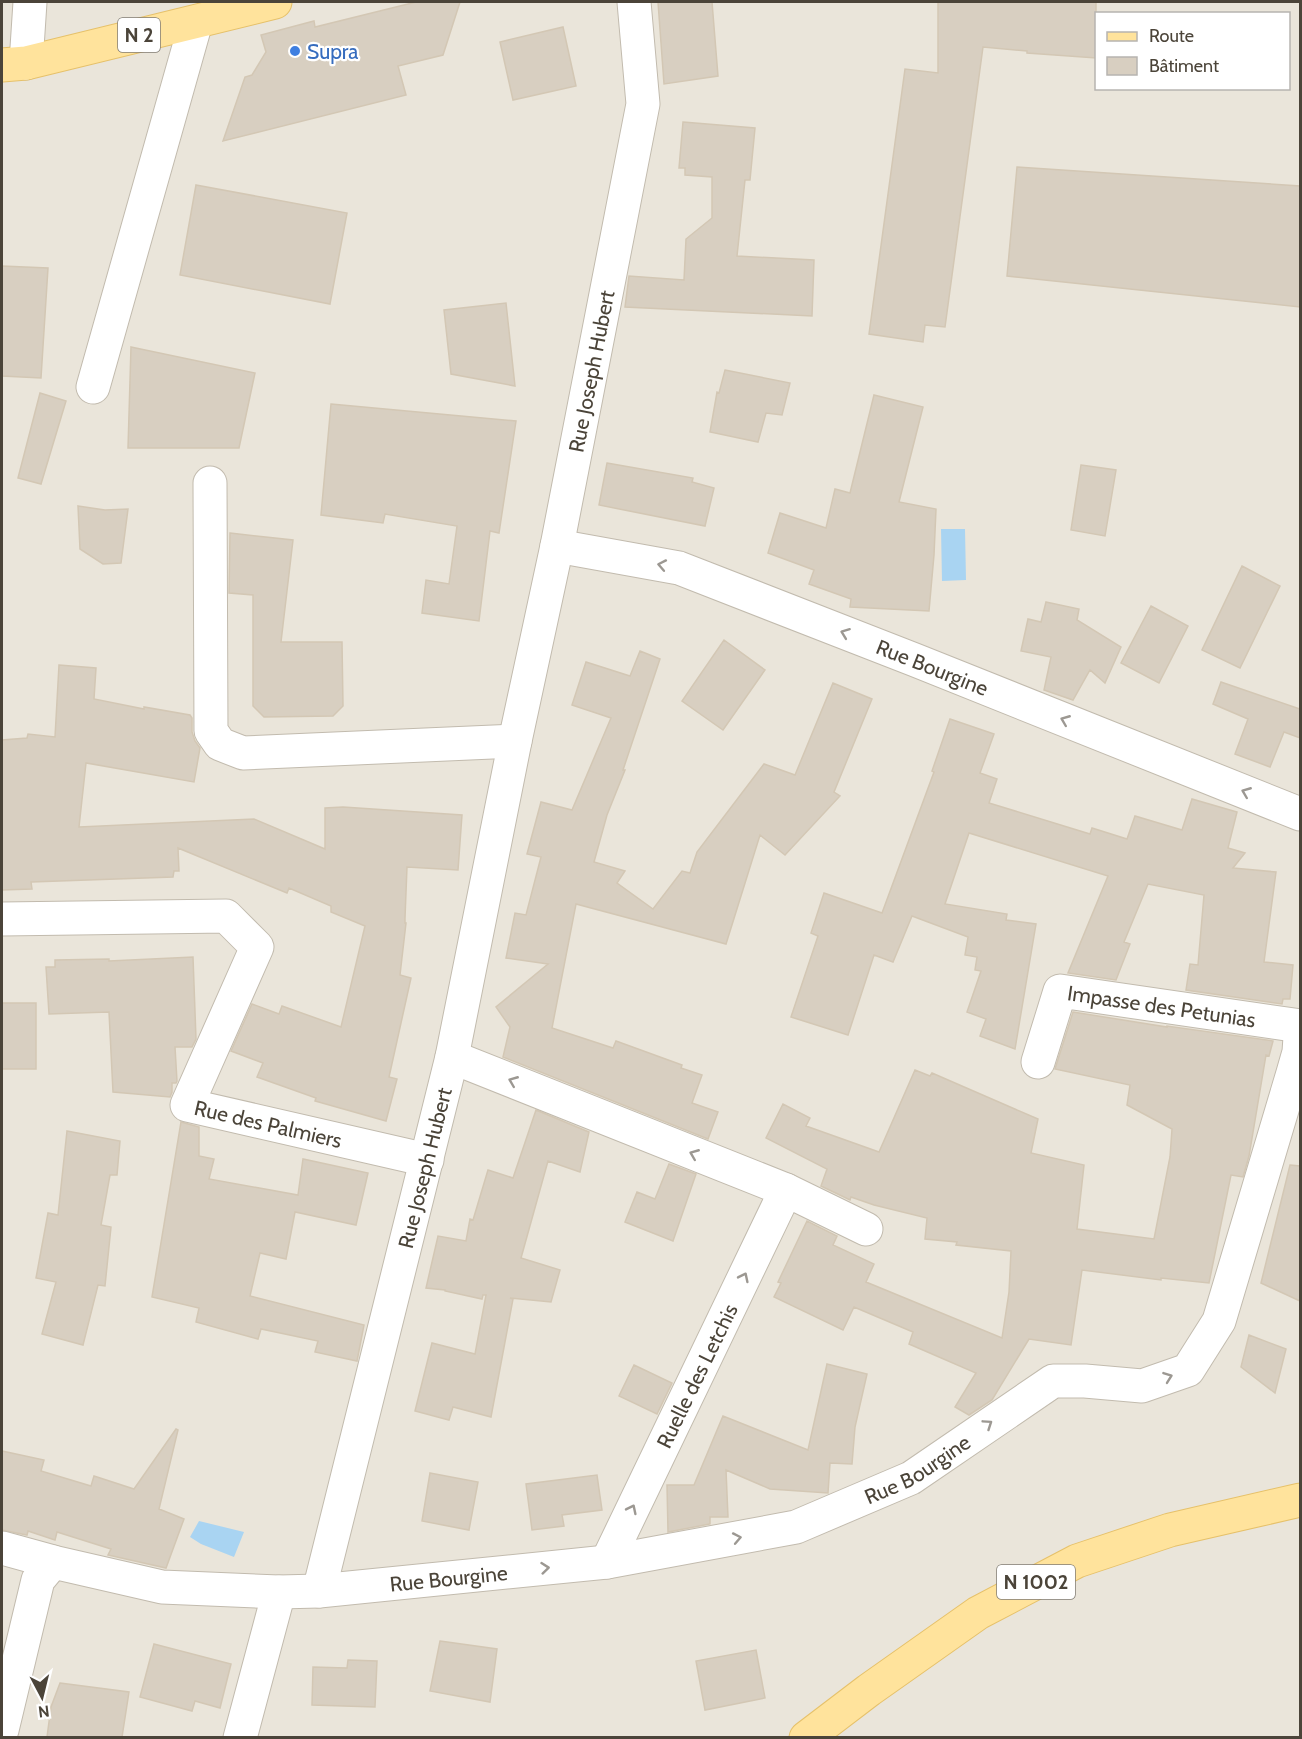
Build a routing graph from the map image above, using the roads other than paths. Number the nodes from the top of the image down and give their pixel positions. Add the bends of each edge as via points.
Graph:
1 (30, 2) edge
2 (275, 2) edge
3 (634, 2) edge
4 (196, 22) junction
5 (14, 64) edge
6 (93, 387) dead end
7 (210, 483) dead end
8 (556, 546) junction
9 (515, 741) junction
10 (1300, 814) edge
11 (2, 919) edge
12 (1300, 1026) edge
13 (1300, 1037) edge
14 (452, 1057) junction
15 (1038, 1062) dead end
16 (1297, 1074) edge
17 (427, 1160) junction
18 (786, 1190) junction
19 (866, 1228) dead end
20 (1300, 1500) edge
21 (2, 1548) edge
22 (53, 1562) junction
23 (607, 1562) junction
24 (319, 1591) junction
25 (279, 1592) junction
26 (2, 1730) edge
27 (240, 1737) edge
28 (806, 1737) edge

1 - 5 street
2 - 4 main road, N 2
3 - 8 street, Rue Joseph Hubert via 643,104
4 - 5 main road, N 2
4 - 6 street
7 - 9 street via 211,731 220,744 243,753
8 - 9 street, Rue Joseph Hubert
10 -> 8 street, Rue Bourgine via 679,568
9 - 14 street, Rue Joseph Hubert
11 - 17 street, Rue des Palmiers via 226,916 257,947 187,1105
12 - 15 street, Impasse des Petunias via 1060,992
13 - 16 street, Rue Bourgine
14 - 17 street, Rue Joseph Hubert
18 -> 14 street
23 -> 16 street, Rue Bourgine via 796,1527 911,1478 1053,1381 1142,1386 1188,1370 1220,1321
17 - 24 street, Rue Joseph Hubert
18 - 19 street
23 -> 18 street, Ruelle des Letchis
20 - 28 main road, N 1002 via 1170,1530 1077,1560 978,1613
21 - 22 street, Rue Bourgine
22 - 25 street, Rue Bourgine via 162,1587
22 - 26 street via 38,1580
24 -> 23 street, Rue Bourgine
24 - 25 street, Rue Bourgine
25 - 27 street

